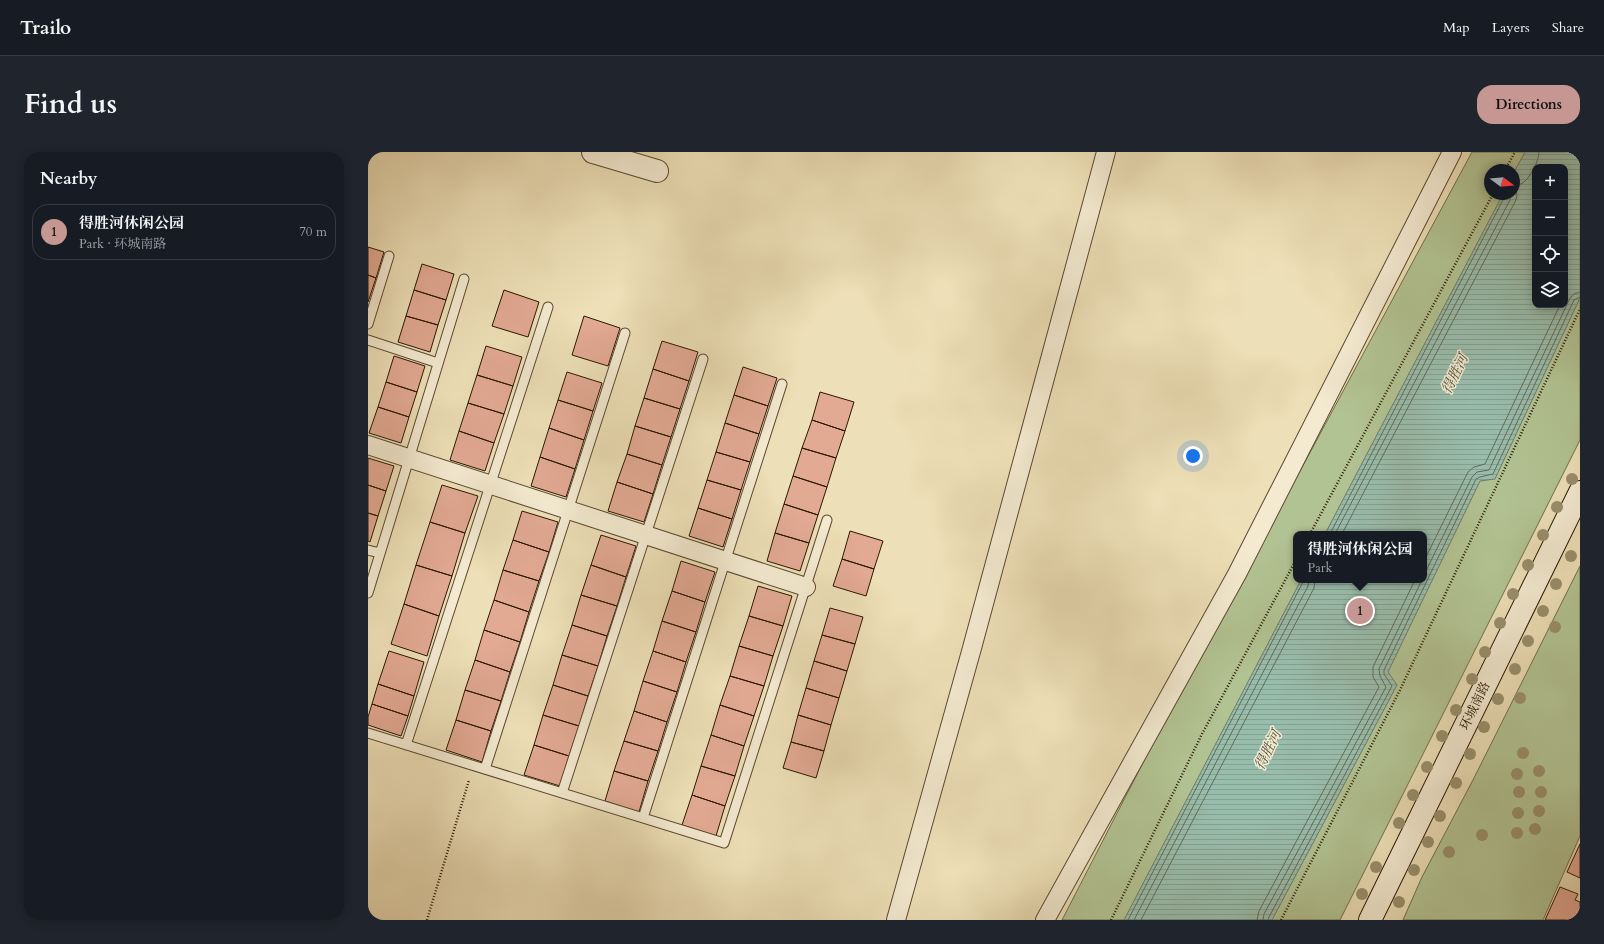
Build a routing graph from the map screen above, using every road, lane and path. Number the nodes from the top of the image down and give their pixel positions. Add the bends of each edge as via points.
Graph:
1 (594, 152) edge
2 (1106, 152) edge
3 (1452, 152) edge
4 (1515, 152) edge
5 (1508, 164) edge
6 (657, 171) dead end
7 (1490, 200) edge
8 (389, 256) dead end
9 (464, 279) dead end
10 (548, 307) dead end
11 (1580, 309) edge
12 (368, 324) edge
13 (625, 333) dead end
14 (368, 340) edge
15 (703, 359) dead end
16 (438, 363) junction
17 (782, 384) dead end
18 (368, 445) edge
19 (409, 458) junction
20 (490, 485) junction
21 (1580, 492) edge
22 (569, 510) junction
23 (827, 520) dead end
24 (1312, 531) edge
25 (646, 535) junction
26 (368, 550) edge
27 (380, 553) junction
28 (725, 560) junction
29 (1293, 566) edge
30 (806, 586) junction
31 (368, 593) edge
32 (368, 733) edge
33 (406, 745) junction
34 (473, 766) junction
35 (485, 769) junction
36 (562, 793) junction
37 (643, 818) junction
38 (426, 920) edge
39 (896, 920) edge
40 (1045, 920) edge
41 (1111, 920) edge
42 (1281, 920) edge
43 (1370, 920) edge

1 - 6 main road
2 - 39 street
3 - 40 street via 1238,574
4 - 5 path
7 - 24 path
8 - 12 lane
9 - 16 lane
10 - 20 lane
11 - 42 path via 1400,690
13 - 22 lane
14 - 16 lane
15 - 25 lane
16 - 19 lane
17 - 28 lane
18 - 19 street
19 - 20 street
19 - 27 lane
20 - 22 street
20 - 33 lane
21 - 43 main road, 环城南路
22 - 25 street
22 - 35 lane
23 - 30 lane
25 - 28 street
25 - 36 lane
26 - 27 lane
27 - 31 lane
28 - 30 street
28 - 37 lane
29 - 41 path via 1202,734
30 - 37 lane via 724,843
32 - 33 lane
33 - 34 lane
34 - 35 lane
34 - 38 path
35 - 36 lane
36 - 37 lane

